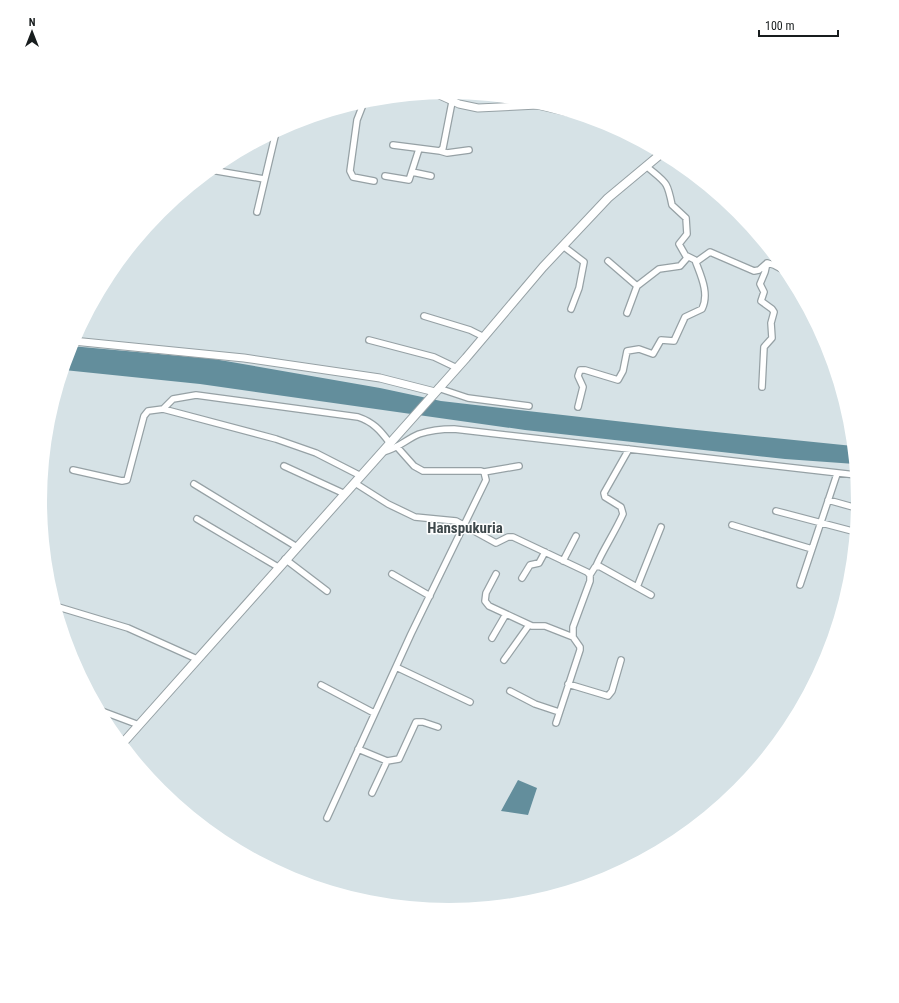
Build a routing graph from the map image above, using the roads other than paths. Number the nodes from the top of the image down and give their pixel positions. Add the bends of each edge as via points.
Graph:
1 (447, 99) edge
2 (452, 102) junction
3 (525, 106) edge
4 (361, 109) edge
5 (274, 140) edge
6 (393, 145) dead end
7 (419, 149) junction
8 (440, 150) junction
9 (469, 150) dead end
10 (657, 157) edge
11 (646, 166) junction
12 (219, 172) edge
13 (412, 172) junction
14 (386, 176) dead end
15 (431, 176) dead end
16 (264, 180) junction
17 (374, 181) dead end
18 (256, 212) dead end
19 (563, 246) junction
20 (687, 256) junction
21 (608, 261) dead end
22 (696, 262) junction
23 (767, 263) junction
24 (776, 266) edge
25 (637, 286) junction
26 (571, 308) dead end
27 (627, 313) dead end
28 (424, 316) dead end
29 (484, 337) junction
30 (369, 340) dead end
31 (80, 342) edge
32 (457, 368) junction
33 (762, 387) dead end
34 (435, 391) junction
35 (529, 406) dead end
36 (578, 407) dead end
37 (163, 410) junction
38 (389, 442) junction
39 (398, 448) junction
40 (629, 449) junction
41 (380, 453) junction
42 (284, 466) dead end
43 (519, 466) dead end
44 (73, 470) dead end
45 (484, 472) junction
46 (837, 474) junction
47 (851, 475) edge
48 (361, 476) junction
49 (355, 483) junction
50 (194, 484) dead end
51 (345, 494) junction
52 (828, 500) junction
53 (852, 506) edge
54 (776, 511) dead end
55 (197, 518) dead end
56 (820, 524) junction
57 (464, 525) junction
58 (732, 525) dead end
59 (661, 527) dead end
60 (851, 531) edge
61 (576, 536) dead end
62 (297, 547) junction
63 (812, 549) junction
64 (545, 552) junction
65 (285, 559) junction
66 (563, 561) junction
67 (596, 566) junction
68 (278, 567) junction
69 (392, 574) dead end
70 (496, 574) dead end
71 (590, 575) junction
72 (522, 578) dead end
73 (800, 585) dead end
74 (637, 587) junction
75 (327, 591) dead end
76 (651, 595) dead end
77 (430, 596) junction
78 (62, 608) edge
79 (506, 614) junction
80 (529, 625) junction
81 (573, 637) junction
82 (492, 638) dead end
83 (197, 659) junction
84 (504, 660) dead end
85 (621, 660) dead end
86 (396, 667) junction
87 (568, 684) junction
88 (321, 685) dead end
89 (510, 691) dead end
90 (470, 702) dead end
91 (559, 712) junction
92 (107, 713) edge
93 (374, 713) junction
94 (556, 723) dead end
95 (139, 724) junction
96 (438, 727) dead end
97 (125, 740) edge
98 (358, 749) junction
99 (387, 761) junction
100 (372, 793) dead end
101 (327, 818) dead end

1 - 2 street
2 - 3 street via 478,108
2 - 8 street via 443,148
4 - 17 street via 357,120 350,172 353,177
5 - 16 street
6 - 7 street
7 - 8 street
7 - 13 street
8 - 9 street via 447,153
10 - 11 main road
11 - 19 main road via 608,198
11 - 20 street via 665,182 671,193 672,205 686,218 687,234 679,244
12 - 16 street
13 - 14 street via 411,178 406,180
13 - 15 street
16 - 18 street
19 - 26 street via 584,262 579,288
19 - 29 main road
20 - 22 street
20 - 25 street via 680,266 661,268
21 - 25 street
22 - 23 street via 710,252 754,271
22 - 36 street via 704,281 702,309 685,316 674,341 661,340 653,354 639,349 627,351 623,371 618,380 580,370 578,376 583,388
23 - 24 street
23 - 33 street via 760,284 764,292 761,301 774,312 771,323 772,338 763,350
25 - 27 street
28 - 29 street
29 - 32 main road
30 - 32 street via 434,357
31 - 34 street via 244,358 380,378
32 - 34 main road
34 - 35 street
34 - 38 main road
37 - 38 street via 172,399 180,397 196,395 236,399 358,417 377,427
37 - 44 street via 148,411 144,416 127,480
37 - 48 street via 276,439 316,454
38 - 41 main road
39 - 40 street via 419,434 444,429
39 - 41 street
39 - 45 street via 414,466 423,471
40 - 46 street
40 - 67 street via 604,493 605,497 621,507 623,514
41 - 48 main road
42 - 51 street
43 - 45 street
45 - 57 street via 485,484
46 - 47 street
46 - 52 street
48 - 49 main road
49 - 51 main road
49 - 57 street via 415,517 448,520
50 - 62 street
51 - 62 main road
52 - 53 street
52 - 56 street
54 - 56 street
55 - 68 street
56 - 60 street
56 - 63 street
57 - 64 street via 492,542 500,543 505,538 513,537
57 - 77 street
58 - 63 street
59 - 74 street
61 - 66 street
62 - 65 main road
63 - 73 street
64 - 66 street
64 - 72 street via 538,564 530,564
65 - 68 main road
65 - 75 street
66 - 71 street
67 - 71 street
67 - 74 street
68 - 83 main road
69 - 77 street
70 - 79 street via 486,593 485,602
71 - 81 street via 573,627
74 - 76 street
77 - 86 street
78 - 83 street via 128,628
79 - 80 street
79 - 82 street
80 - 81 street via 545,626
80 - 84 street
81 - 87 street via 580,650
83 - 95 main road
85 - 87 street via 612,691 608,696
86 - 90 street
86 - 93 street
87 - 91 street
88 - 93 street
89 - 91 street via 535,704
91 - 94 street
92 - 95 street
93 - 98 street
95 - 97 main road
96 - 99 street via 416,722 399,759
98 - 99 street
98 - 101 street
99 - 100 street

